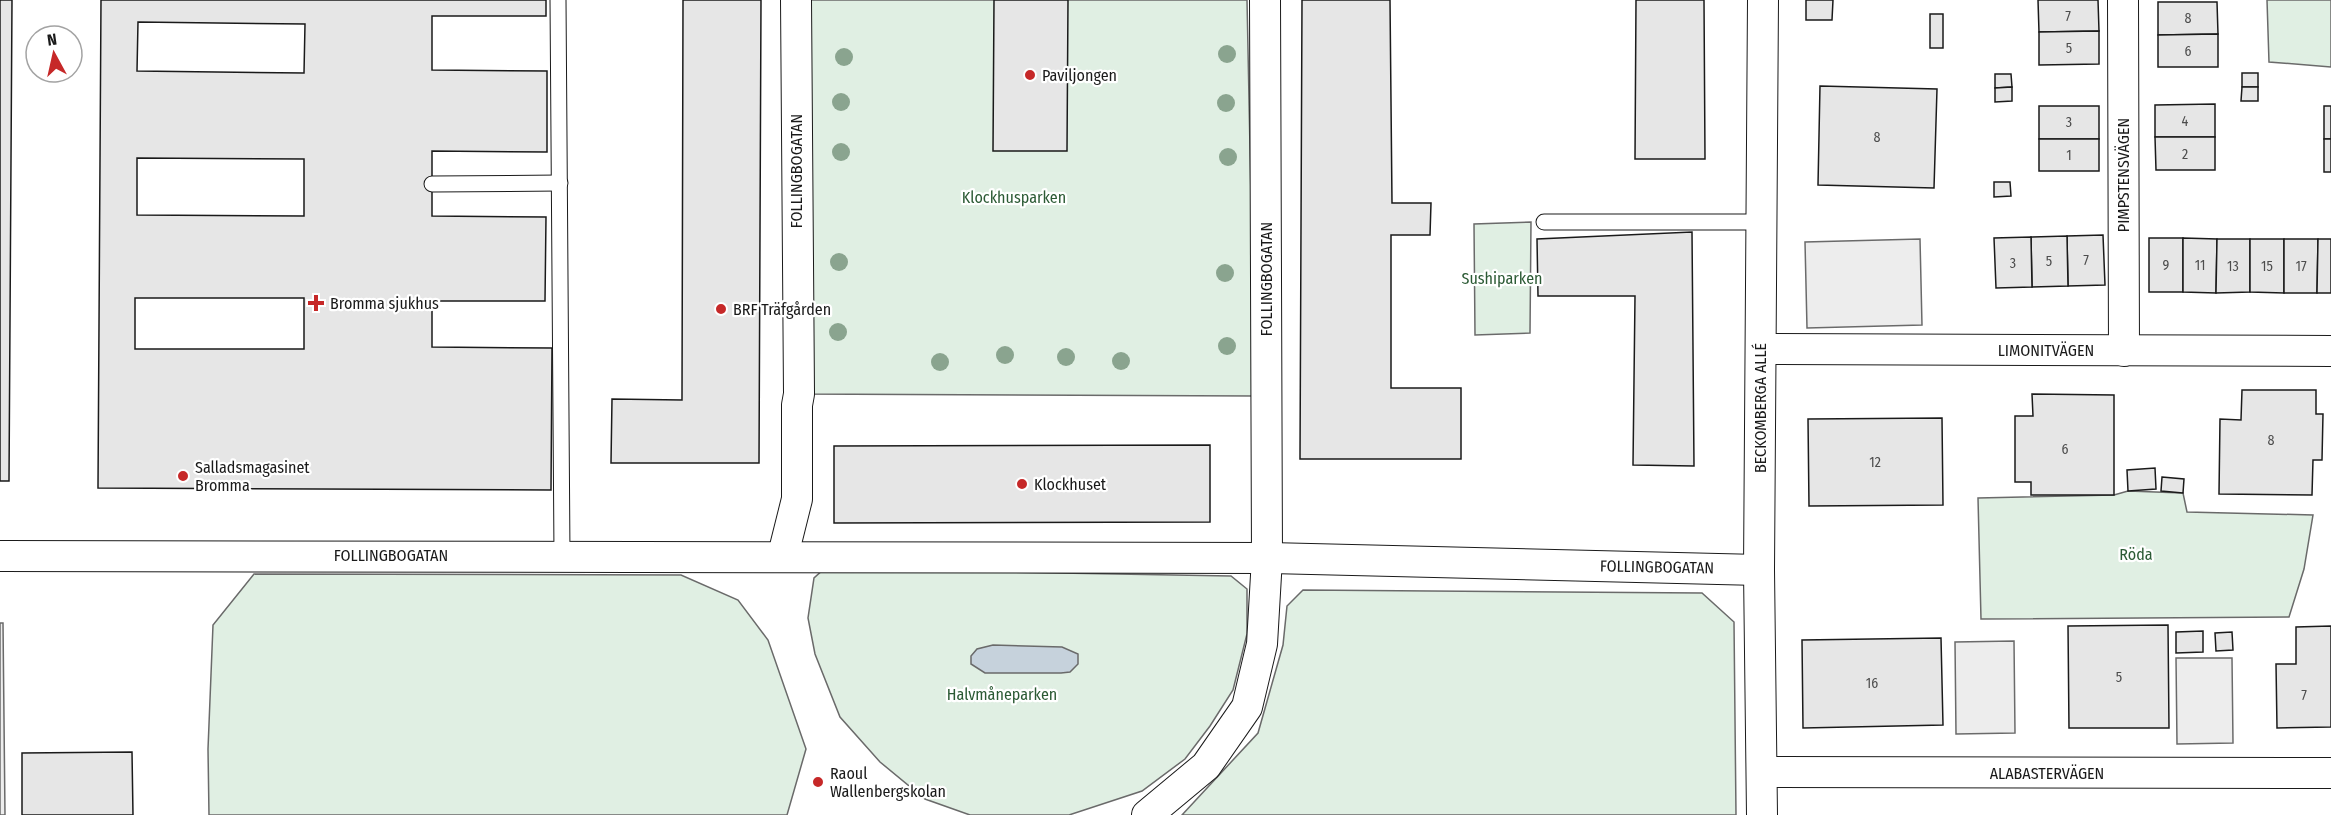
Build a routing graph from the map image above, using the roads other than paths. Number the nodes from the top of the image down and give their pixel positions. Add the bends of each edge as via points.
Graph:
1 (558, 0) edge
2 (796, 0) edge
3 (1265, 0) edge
4 (1763, 0) edge
5 (2123, 0) edge
6 (560, 183) junction
7 (432, 184) dead end
8 (1544, 222) dead end
9 (1761, 222) junction
10 (1761, 349) junction
11 (2124, 351) junction
12 (2331, 351) edge
13 (562, 555) junction
14 (783, 555) junction
15 (0, 556) edge
16 (1267, 558) junction
17 (1760, 570) junction
18 (1762, 772) junction
19 (2331, 773) edge
20 (1147, 815) edge
21 (1762, 815) edge

1 - 6 lane
2 - 14 street, FOLLINGBOGATAN via 797,499
3 - 16 street, FOLLINGBOGATAN
4 - 9 street, BECKOMBERGA ALLÉ
5 - 11 street, PIMPSTENSVÄGEN
6 - 7 lane
6 - 13 lane
8 - 9 lane
9 - 10 street, BECKOMBERGA ALLÉ
10 - 11 street, LIMONITVÄGEN
10 - 17 street, BECKOMBERGA ALLÉ
11 - 12 street, LIMONITVÄGEN
13 - 14 street, FOLLINGBOGATAN
13 - 15 street, FOLLINGBOGATAN
14 - 16 street, FOLLINGBOGATAN
16 - 17 street, FOLLINGBOGATAN
16 - 20 street via 1262,644 1247,706 1206,766
17 - 18 street, BECKOMBERGA ALLÉ
18 - 19 street, ALABASTERVÄGEN
18 - 21 street, BECKOMBERGA ALLÉ

